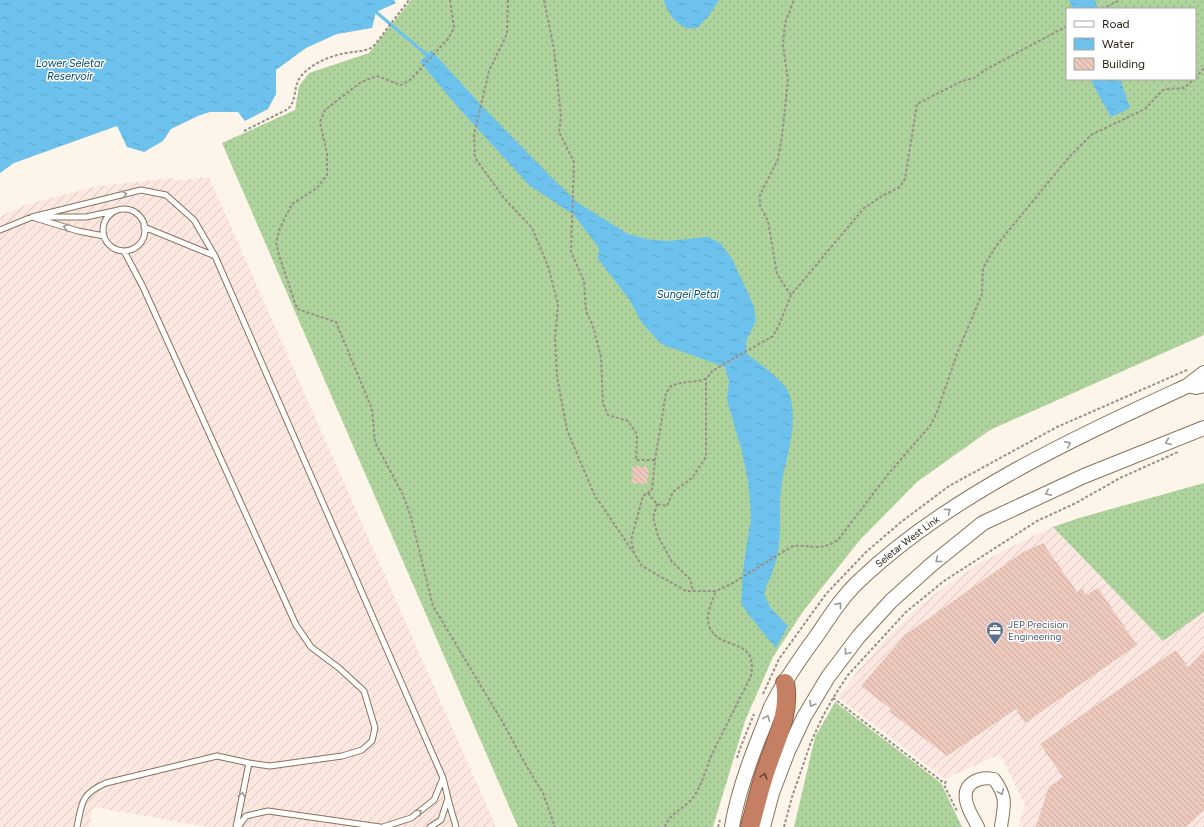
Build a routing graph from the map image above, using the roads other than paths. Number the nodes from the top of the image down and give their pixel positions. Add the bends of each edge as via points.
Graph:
1 (119, 210) junction
2 (32, 217) junction
3 (144, 228) junction
4 (0, 230) edge
5 (104, 236) junction
6 (124, 251) junction
7 (215, 256) junction
8 (1204, 373) edge
9 (1187, 386) junction
10 (1204, 386) edge
11 (1204, 428) edge
12 (785, 683) junction
13 (249, 763) junction
14 (443, 778) junction
15 (448, 798) junction
16 (726, 823) edge
17 (77, 827) edge
18 (237, 827) edge
19 (380, 827) edge
20 (384, 827) edge
21 (430, 827) edge
22 (456, 827) edge
23 (750, 827) edge
24 (763, 827) edge
25 (978, 827) edge
26 (1002, 827) edge

1 - 2 lane via 86,217
1 - 3 lane via 133,211 142,221
1 - 5 lane via 107,217 103,229
2 - 4 lane
5 -> 2 lane
2 -> 7 lane via 141,190 166,195 194,220
3 - 6 lane via 142,241
3 - 7 lane
5 - 6 lane via 112,247
6 - 13 lane via 143,287 296,625 312,647 364,691 375,728 372,741 362,750 342,756 270,766
7 - 14 lane
8 - 9 main road, Seletar West Link
9 - 10 street
12 -> 9 main road, Seletar West Link via 828,618 858,582 899,547 956,505 1033,461
11 -> 24 main road via 1084,476 983,523 891,601 859,636 828,677 804,717 772,793
16 -> 12 main road, Seletar West Link via 735,808 747,766 771,707
23 -> 12 highway via 786,711
13 - 17 lane via 217,756 106,783 94,788 84,797
18 -> 13 lane
14 - 15 lane
20 -> 14 lane via 411,818 434,800
15 - 21 lane via 441,820
15 - 22 lane
18 - 19 lane via 246,816 268,811
25 -> 26 street via 966,801 966,793 968,786 981,778 994,779 1002,792 1005,802

